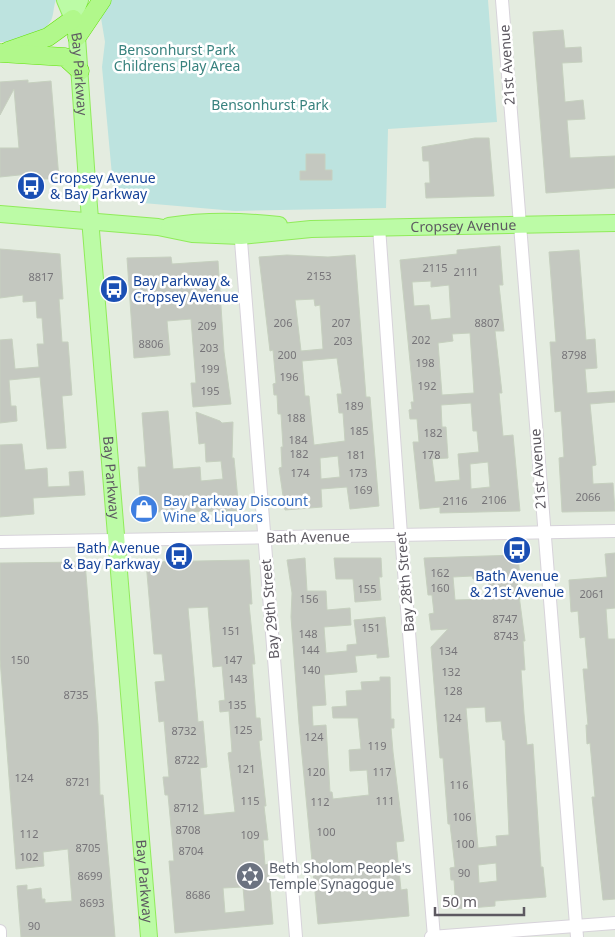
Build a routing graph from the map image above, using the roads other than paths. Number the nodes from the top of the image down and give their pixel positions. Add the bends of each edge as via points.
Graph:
1 (65, 0) edge
2 (80, 0) edge
3 (102, 0) edge
4 (502, 0) edge
5 (73, 19) junction
6 (77, 37) junction
7 (2, 53) edge
8 (80, 71) junction
9 (0, 214) edge
10 (90, 222) junction
11 (615, 223) edge
12 (519, 224) junction
13 (379, 227) junction
14 (240, 228) junction
15 (615, 531) edge
16 (543, 533) junction
17 (401, 535) junction
18 (264, 538) junction
19 (117, 540) junction
20 (0, 542) edge
21 (615, 924) edge
22 (0, 931) edge
23 (576, 932) edge
24 (0, 937) edge
25 (149, 937) edge
26 (296, 937) edge
27 (433, 937) edge

1 - 5 main road, Bay Parkway
2 - 5 main road, Bay Parkway
3 - 6 highway
4 - 12 street, 21st Avenue
5 - 6 main road, Bay Parkway
5 - 7 highway via 48,37
6 - 8 main road, Bay Parkway
7 - 8 highway via 65,57
8 - 10 main road, Bay Parkway
9 - 10 main road, Cropsey Avenue
10 - 14 main road, Cropsey Avenue via 192,234
10 - 19 main road, Bay Parkway
11 - 12 main road, Cropsey Avenue
12 - 13 main road, Cropsey Avenue
12 - 16 street, 21st Avenue
13 - 14 main road, Cropsey Avenue
13 - 17 street, Bay 28th Street
14 - 18 street, Bay 29th Street
15 - 16 street, Bath Avenue
16 - 17 street, Bath Avenue
16 - 23 street, 21st Avenue
17 - 18 street, Bath Avenue
17 - 27 street, Bay 28th Street
18 - 19 street, Bath Avenue
18 - 26 street, Bay 29th Street
19 - 20 street, Bath Avenue
19 - 25 main road, Bay Parkway
21 - 23 street
22 - 24 street
23 - 27 street

